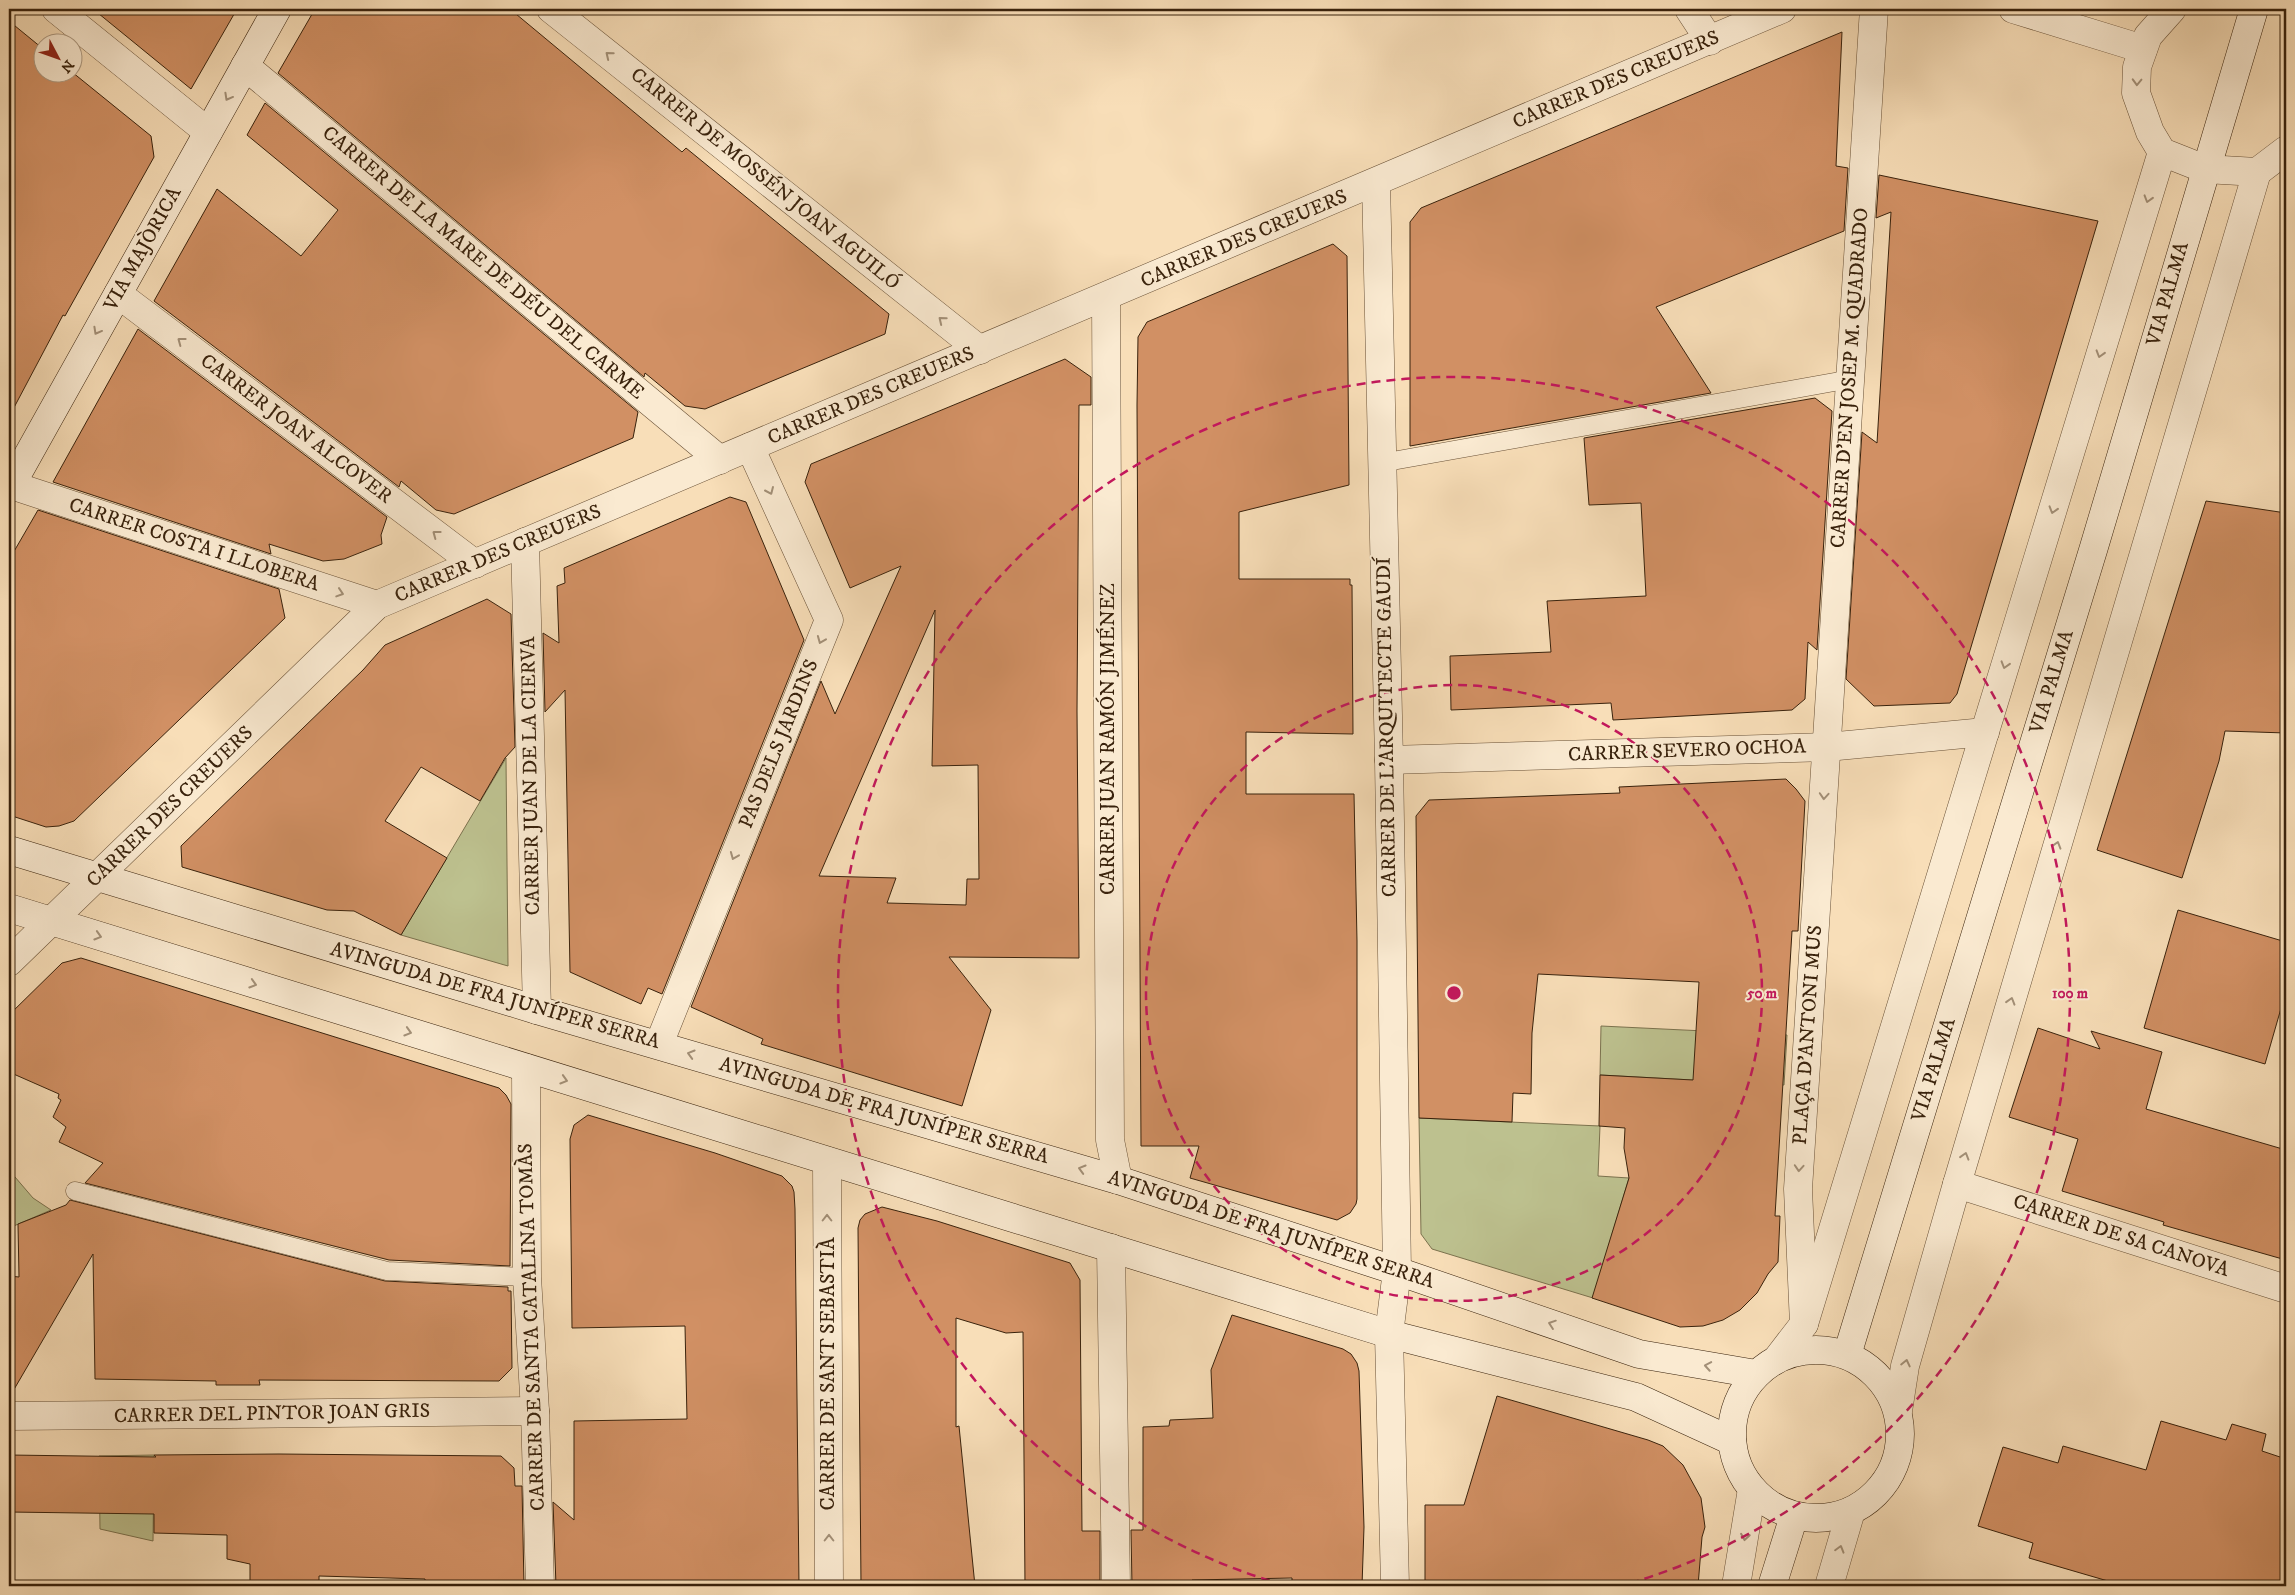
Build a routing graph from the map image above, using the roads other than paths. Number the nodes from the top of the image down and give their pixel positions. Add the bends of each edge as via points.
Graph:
1 (56, 9) edge
2 (277, 9) edge
3 (551, 9) edge
4 (1689, 9) edge
5 (1782, 9) edge
6 (1874, 9) edge
7 (2013, 9) edge
8 (2172, 9) edge
9 (2254, 9) edge
10 (1710, 41) junction
11 (2143, 49) junction
12 (245, 66) junction
13 (208, 132) junction
14 (2286, 150) edge
15 (2162, 152) junction
16 (2205, 169) junction
17 (2257, 172) junction
18 (1376, 182) junction
19 (118, 294) junction
20 (1106, 297) junction
21 (980, 350) junction
22 (1850, 380) junction
23 (750, 447) junction
24 (720, 460) junction
25 (1381, 463) junction
26 (10, 487) edge
27 (525, 542) junction
28 (475, 564) junction
29 (378, 605) junction
30 (1985, 732) junction
31 (1827, 747) junction
32 (1389, 760) junction
33 (9, 850) edge
34 (98, 877) junction
35 (9, 908) edge
36 (51, 922) junction
37 (9, 962) edge
38 (537, 1010) junction
39 (659, 1044) junction
40 (526, 1068) junction
41 (827, 1161) junction
42 (1118, 1180) junction
43 (1956, 1184) junction
44 (75, 1191) dead end
45 (1111, 1248) junction
46 (1397, 1271) junction
47 (527, 1276) junction
48 (2286, 1290) edge
49 (1804, 1324) junction
50 (1389, 1334) junction
51 (1847, 1355) junction
52 (1767, 1367) junction
53 (1898, 1411) junction
54 (535, 1412) junction
55 (9, 1416) edge
56 (1732, 1441) junction
57 (1752, 1489) junction
58 (1851, 1511) junction
59 (1794, 1516) junction
60 (540, 1586) edge
61 (829, 1586) edge
62 (1116, 1586) edge
63 (1395, 1586) edge
64 (1736, 1586) edge
65 (1772, 1586) edge
66 (1829, 1586) edge

1 - 13 street
2 - 12 street, VIA MAJÒRICA
21 -> 3 street, CARRER DE MOSSÉN JOAN AGUILÓ
4 - 10 street
5 - 10 street, CARRER DES CREUERS
6 - 22 street, CARRER D'EN JOSEP M. QUADRADO
7 - 11 street
8 - 11 street via 2148,36
9 - 16 street, VIA PALMA
10 - 18 street, CARRER DES CREUERS
11 -> 15 street via 2137,67 2136,93 2150,132
12 -> 13 street, VIA MAJÒRICA
12 - 24 street, CARRER DE LA MARE DE DÉU DEL CARME
13 - 19 street, VIA MAJÒRICA
14 - 17 street
15 - 16 street
15 -> 30 street
16 - 17 street
16 - 51 street, VIA PALMA via 2094,547
43 -> 17 street
18 - 20 street, CARRER DES CREUERS
18 - 25 street, CARRER DE L'ARQUITECTE GAUDÍ
19 -> 26 street, VIA MAJÒRICA
28 -> 19 street, CARRER JOAN ALCOVER
20 - 21 street, CARRER DES CREUERS
20 - 42 street, CARRER JUAN RAMÓN JIMÉNEZ via 1110,1140
21 - 23 street, CARRER DES CREUERS
22 - 25 lane
22 - 31 street, CARRER D'EN JOSEP M. QUADRADO
23 - 24 street, CARRER DES CREUERS
23 -> 39 street, PAS DELS JARDINS via 829,620
24 - 27 street, CARRER DES CREUERS
25 - 32 street, CARRER DE L'ARQUITECTE GAUDÍ
26 -> 29 street, CARRER COSTA I LLOBERA
27 - 28 street, CARRER DES CREUERS
27 - 38 street, CARRER JUAN DE LA CIERVA
28 - 29 street, CARRER DES CREUERS
29 - 34 street, CARRER DES CREUERS
30 - 31 street, CARRER SEVERO OCHOA
30 - 49 street
31 - 32 street, CARRER SEVERO OCHOA
31 -> 49 street, PLAÇA D'ANTONI MUS via 1798,1189
32 - 46 street, CARRER DE L'ARQUITECTE GAUDÍ
33 - 34 street, AVINGUDA DE FRA JUNÍPER SERRA
34 - 36 street, CARRER DES CREUERS
34 - 38 street, AVINGUDA DE FRA JUNÍPER SERRA
35 - 36 street
36 - 37 street, CARRER DES CREUERS
36 -> 40 street
38 - 39 street, AVINGUDA DE FRA JUNÍPER SERRA
42 -> 39 street, AVINGUDA DE FRA JUNÍPER SERRA
40 -> 41 street
40 - 47 street, CARRER DE SANTA CATALINA TOMÀS
41 - 45 street
61 -> 41 street, CARRER DE SANT SEBASTIÀ
42 - 46 street, AVINGUDA DE FRA JUNÍPER SERRA
43 - 48 street, CARRER DE SA CANOVA
53 -> 43 street via 1905,1366
44 - 47 lane via 387,1271
45 - 50 street
45 - 62 street
46 - 50 street, CARRER DE L'ARQUITECTE GAUDÍ
52 -> 46 street, AVINGUDA DE FRA JUNÍPER SERRA via 1639,1354
47 - 54 street, CARRER DE SANTA CATALINA TOMÀS
49 - 52 street
50 - 56 street via 1636,1397
50 - 63 street, CARRER DE L'ARQUITECTE GAUDÍ
51 - 52 street via 1824,1350 1799,1351
51 - 53 street via 1873,1371 1889,1389
52 - 56 street via 1743,1393 1734,1416
53 - 58 street via 1899,1451 1891,1474 1876,1495
54 - 55 street, CARRER DEL PINTOR JOAN GRIS
54 - 60 street, CARRER DE SANTA CATALINA TOMÀS
56 - 57 street via 1740,1470
57 - 59 street via 1765,1501
57 -> 64 street
58 - 59 street via 1826,1518
66 -> 58 street
59 - 65 street

